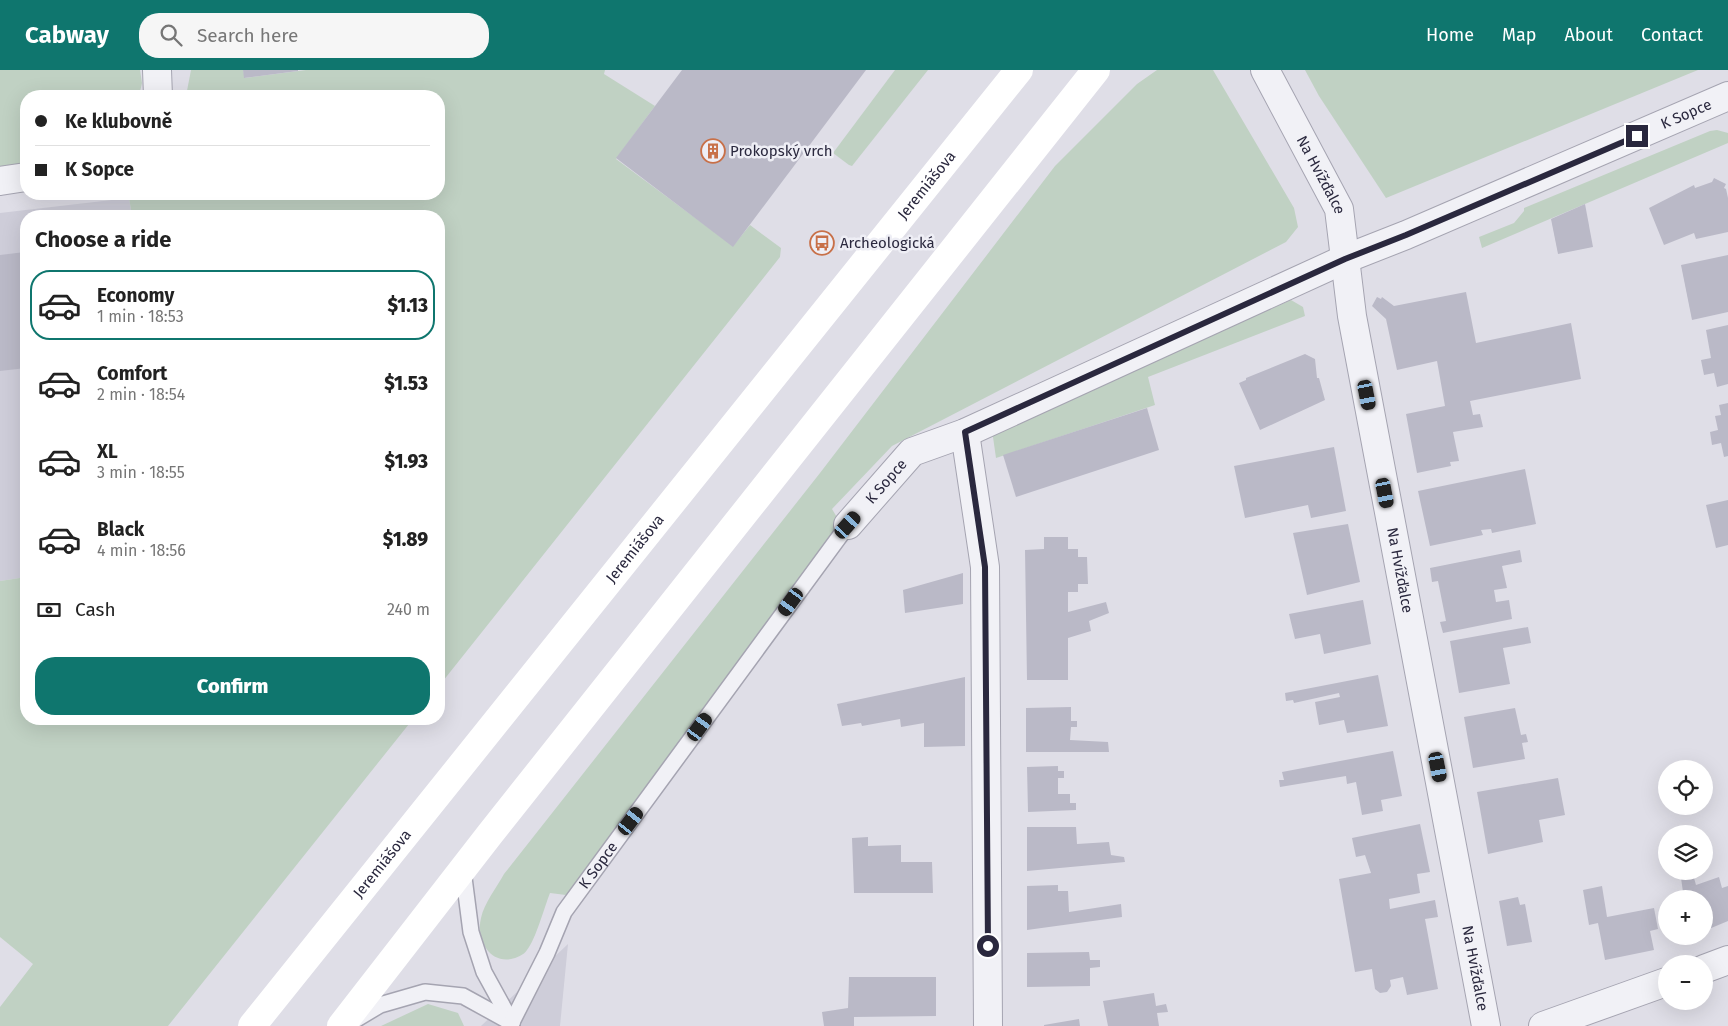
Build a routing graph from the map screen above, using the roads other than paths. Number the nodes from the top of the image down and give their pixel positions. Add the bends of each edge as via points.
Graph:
1 (157, 70) edge
2 (1019, 70) edge
3 (1096, 70) edge
4 (1265, 70) edge
5 (158, 90) edge
6 (1728, 96) edge
7 (20, 178) edge
8 (0, 181) edge
9 (1345, 259) junction
10 (965, 432) junction
11 (848, 525) joint
12 (462, 870) junction
13 (1728, 960) edge
14 (1713, 965) edge
15 (1658, 985) edge
16 (511, 1025) edge
17 (252, 1026) edge
18 (342, 1026) edge
19 (988, 1026) edge
20 (1486, 1026) edge
21 (1543, 1026) edge

1 - 5 street
2 - 17 main road, Jeremiášova
3 - 12 main road
4 - 9 street, Na Hvížďalce via 1339,209
6 - 9 street, K Sopce
7 - 8 street
9 - 10 street, K Sopce
9 - 20 street, Na Hvížďalce via 1352,316
10 - 11 street, K Sopce via 912,452
10 - 19 street via 985,567
11 - 16 lane, K Sopce via 564,912
12 - 16 lane via 471,932 484,972
12 - 18 main road
13 - 14 street
15 - 21 street
16 - 18 lane via 463,996 425,992 380,1005

